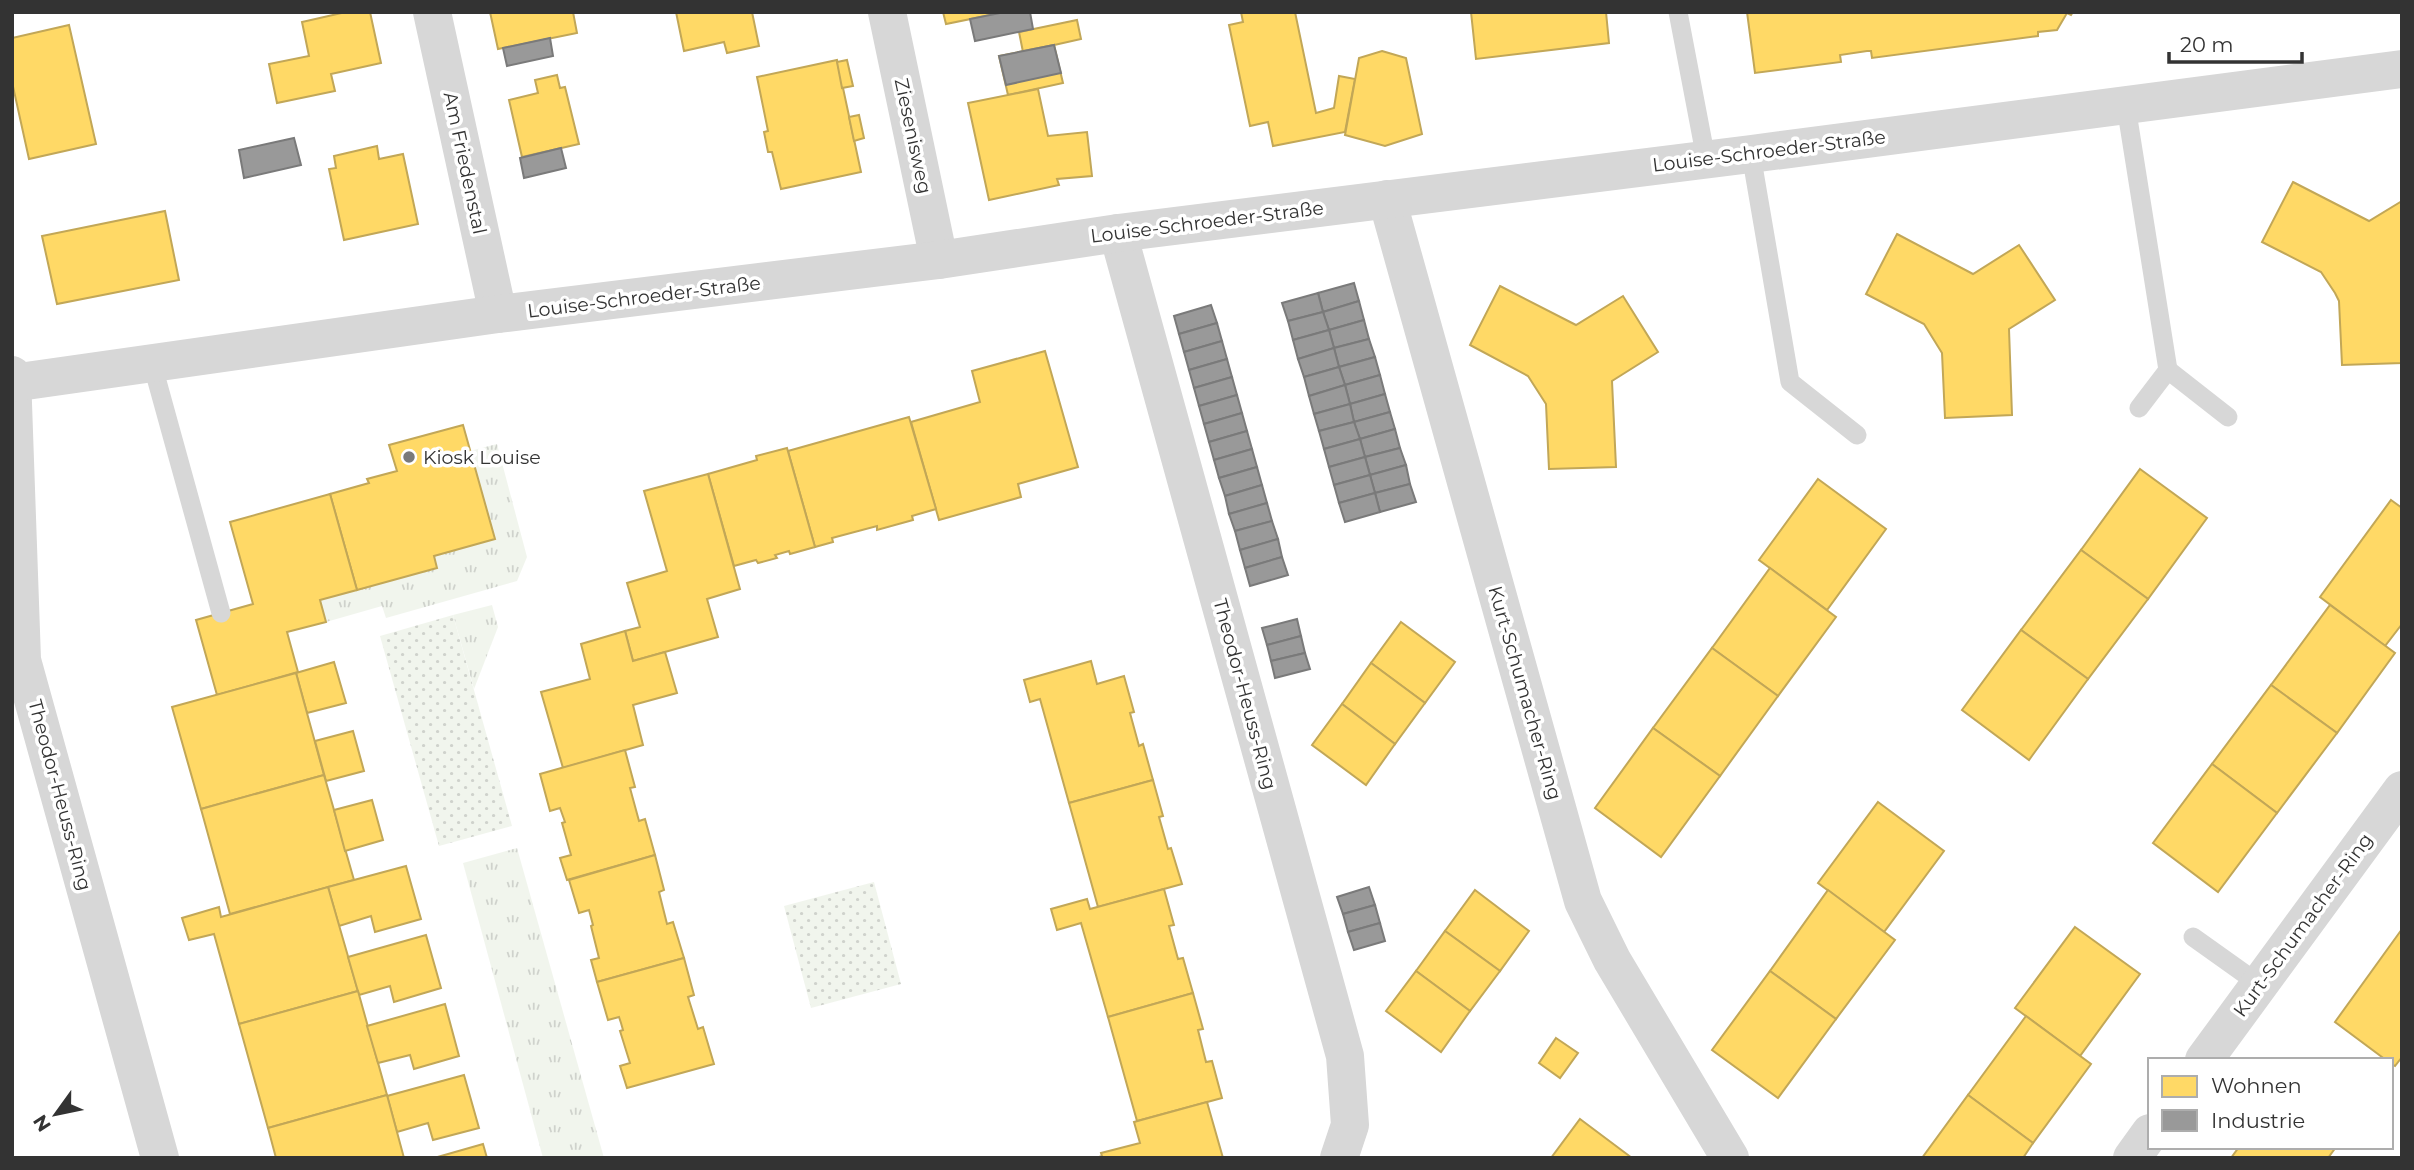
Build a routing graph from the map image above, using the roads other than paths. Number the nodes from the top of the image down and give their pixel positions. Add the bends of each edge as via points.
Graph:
1 (432, 12) edge
2 (887, 12) edge
3 (1678, 12) edge
4 (2402, 69) edge
5 (2126, 106) junction
6 (1751, 154) junction
7 (1706, 159) junction
8 (1387, 199) junction
9 (1118, 233) junction
10 (939, 260) junction
11 (498, 314) junction
12 (152, 363) junction
13 (2168, 370) junction
14 (13, 380) edge
15 (2139, 408) dead end
16 (2228, 416) dead end
17 (1857, 435) dead end
18 (221, 613) dead end
19 (2402, 790) edge
20 (2193, 937) dead end
21 (2259, 985) junction
22 (2205, 1058) edge
23 (2148, 1136) edge
24 (160, 1158) edge
25 (1339, 1158) edge
26 (1730, 1158) edge
27 (2132, 1158) edge

1 - 11 street, Am Friedenstal
2 - 10 street, Ziesenisweg
3 - 7 lane
4 - 5 street, Louise-Schroeder-Straße
5 - 6 street, Louise-Schroeder-Straße
5 - 13 lane
6 - 7 street, Louise-Schroeder-Straße
6 - 17 lane via 1790,382
7 - 8 street, Louise-Schroeder-Straße
8 - 9 street, Louise-Schroeder-Straße
8 - 26 street, Kurt-Schumacher-Ring via 1583,901 1612,960
9 - 10 street, Louise-Schroeder-Straße
9 - 25 street, Theodor-Heuss-Ring via 1345,1056 1350,1125
10 - 11 street, Louise-Schroeder-Straße
11 - 12 street, Louise-Schroeder-Straße
12 - 14 street, Louise-Schroeder-Straße
12 - 18 lane
13 - 15 lane
13 - 16 lane
14 - 24 street, Theodor-Heuss-Ring via 22,660
19 - 21 street, Kurt-Schumacher-Ring
20 - 21 lane
21 - 22 street, Kurt-Schumacher-Ring
23 - 27 street

